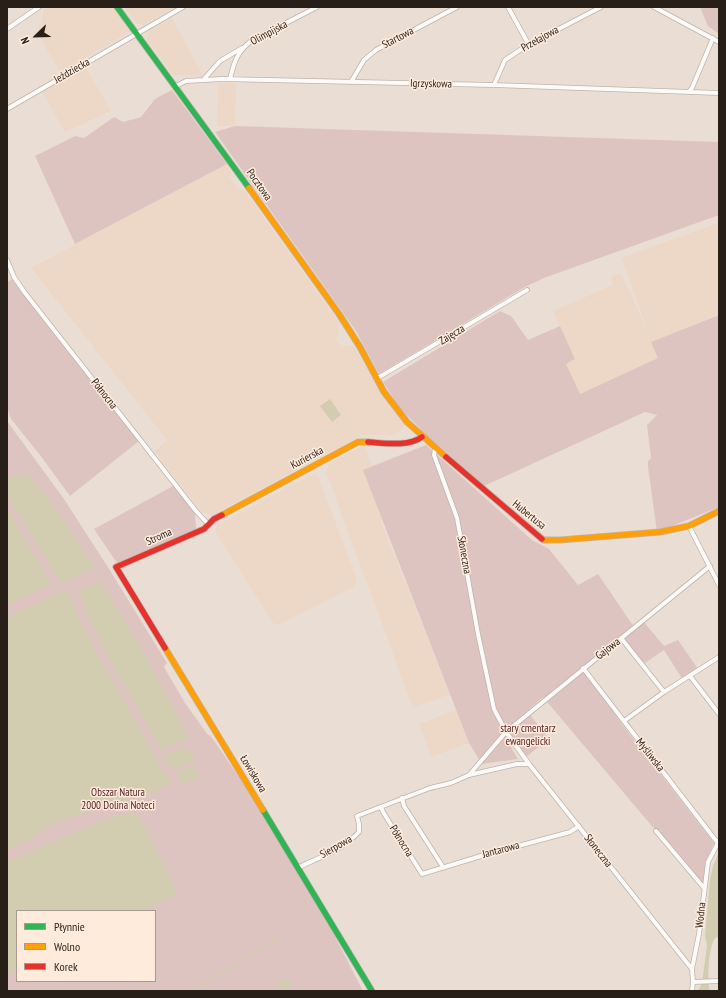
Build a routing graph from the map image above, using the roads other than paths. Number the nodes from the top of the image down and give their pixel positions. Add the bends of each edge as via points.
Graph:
1 (39, 7) edge
2 (117, 7) edge
3 (183, 7) edge
4 (317, 7) edge
5 (457, 7) edge
6 (508, 7) edge
7 (601, 7) edge
8 (654, 7) edge
9 (7, 29) edge
10 (137, 34) junction
11 (713, 38) junction
12 (719, 42) edge
13 (529, 45) junction
14 (243, 48) junction
15 (204, 79) junction
16 (230, 79) junction
17 (351, 82) junction
18 (494, 85) junction
19 (176, 86) junction
20 (689, 92) junction
21 (719, 93) edge
22 (7, 109) edge
23 (7, 260) edge
24 (527, 290) dead end
25 (376, 379) junction
26 (422, 437) junction
27 (435, 449) junction
28 (719, 511) edge
29 (208, 524) junction
30 (689, 526) junction
31 (710, 566) junction
32 (116, 567) joint
33 (719, 585) edge
34 (621, 638) junction
35 (719, 657) edge
36 (583, 668) junction
37 (690, 676) junction
38 (664, 692) junction
39 (719, 714) edge
40 (624, 721) junction
41 (506, 732) junction
42 (529, 764) junction
43 (468, 775) junction
44 (402, 798) junction
45 (381, 807) junction
46 (579, 826) junction
47 (656, 831) dead end
48 (718, 841) edge
49 (443, 867) junction
50 (297, 868) junction
51 (422, 874) joint
52 (704, 888) junction
53 (692, 968) junction
54 (717, 981) edge
55 (693, 982) junction
56 (372, 991) edge
57 (692, 991) edge

1 - 9 street
2 - 10 street, Pocztowa
3 - 10 street, Jeździecka
4 - 14 street, Olimpijska via 251,41
5 - 17 street, Startowa via 376,50 364,60
6 - 13 street
7 - 13 street, Przełajowa
8 - 11 street
10 - 19 street, Pocztowa
10 - 22 street, Jeździecka
11 - 12 street
11 - 20 street
13 - 18 street, Przełajowa via 505,60
14 - 15 street, Olimpijska via 220,61
14 - 16 street, Olimpijska via 234,61
15 - 16 street, Igrzyskowa
15 - 19 street, Igrzyskowa via 186,80
16 - 17 street, Igrzyskowa
17 - 18 street, Igrzyskowa
18 - 20 street, Igrzyskowa
19 - 25 street, Pocztowa via 339,314
20 - 21 street, Igrzyskowa
23 - 29 street, Północna via 25,293
24 - 25 street, Zajęcza
25 - 26 street, Hubertusa via 400,414
26 - 27 street, Hubertusa
26 - 29 street, Kurierska via 406,443 358,442
27 - 30 street, Hubertusa via 544,540 660,532
27 - 41 street, Słoneczna via 434,456 457,518 494,709
28 - 30 street, Hubertusa
29 - 32 street, Stroma
30 - 31 street
31 - 33 street
31 - 34 street, Gajowa
32 - 50 street, Łowiskowa
34 - 36 street, Gajowa
34 - 38 street
35 - 37 street
36 - 40 street, Myśliwska
36 - 41 street, Gajowa
37 - 38 street
37 - 39 street
38 - 40 street
40 - 48 street, Myśliwska
41 - 42 street, Słoneczna
41 - 43 street
42 - 43 street via 517,764
42 - 46 street, Słoneczna
43 - 44 street
44 - 45 street
44 - 49 street via 404,806
45 - 50 street, Sierpowa via 357,816 359,832 353,838
45 - 51 street, Północna
46 - 49 street, Jantarowa via 570,832
46 - 53 street, Słoneczna
47 - 52 street
48 - 52 street, Wodna via 708,862
49 - 51 street, Jantarowa
50 - 56 street, Łowiskowa
52 - 53 street, Wodna
53 - 55 street, Wodna
54 - 55 street
55 - 57 street, Wodna

